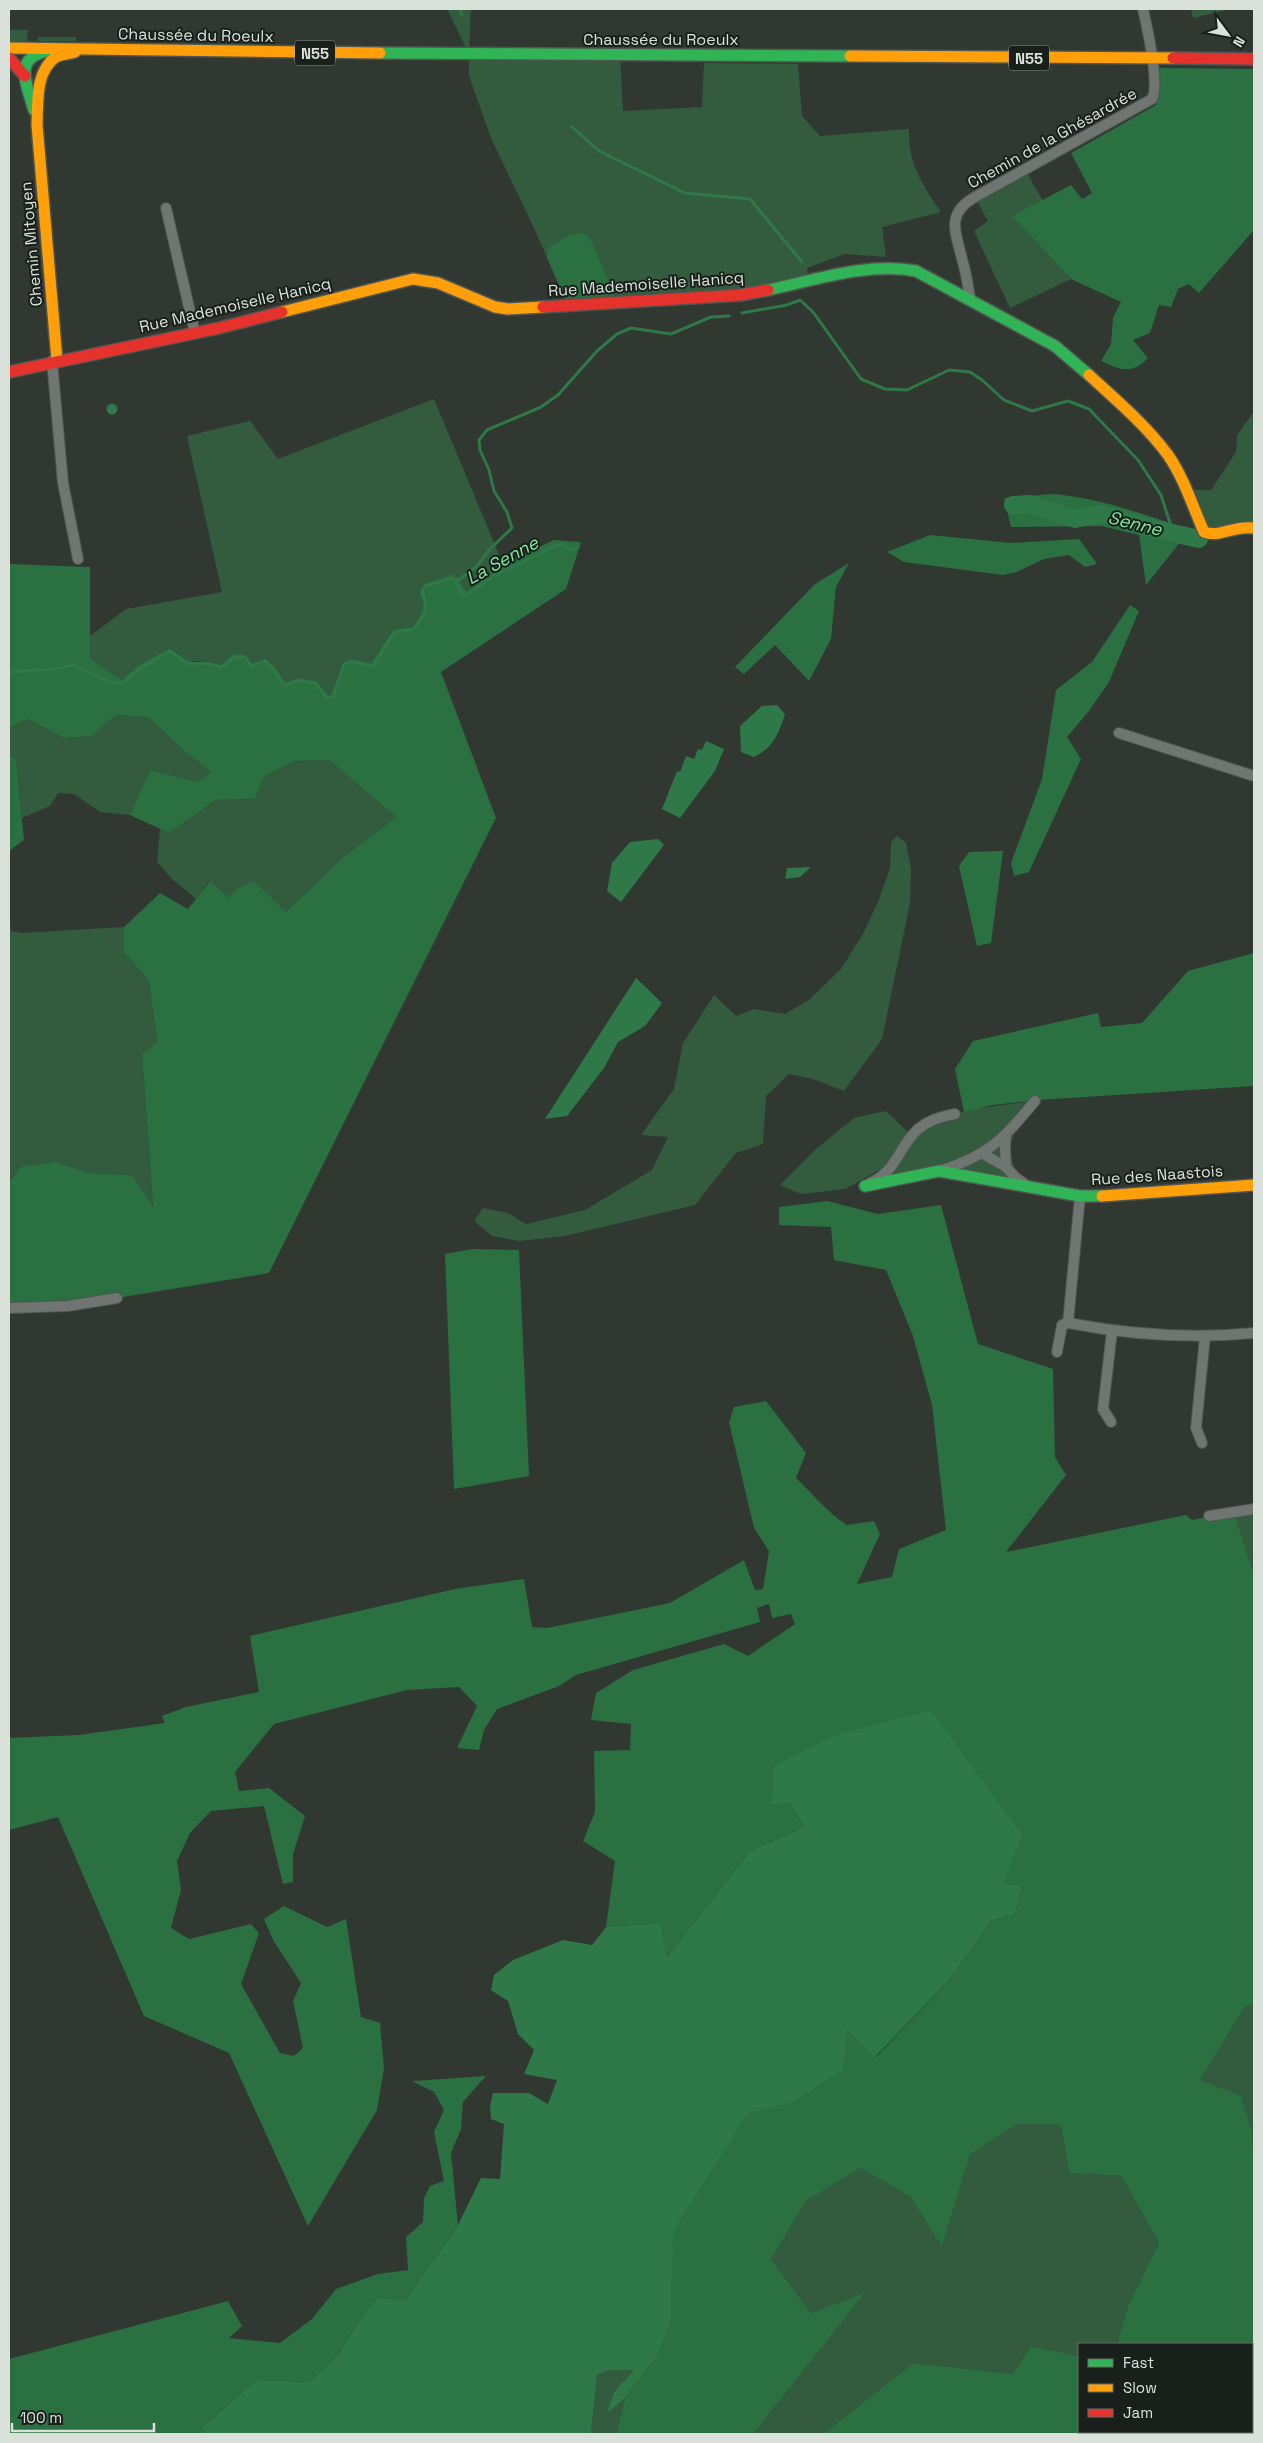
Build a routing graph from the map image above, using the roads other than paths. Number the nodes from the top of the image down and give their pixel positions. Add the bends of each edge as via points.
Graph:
1 (1143, 9) edge
2 (9, 49) edge
3 (68, 50) junction
4 (84, 50) junction
5 (31, 55) junction
6 (9, 56) edge
7 (1254, 59) edge
8 (1152, 60) junction
9 (25, 76) junction
10 (38, 96) junction
11 (37, 125) junction
12 (166, 208) dead end
13 (970, 298) junction
14 (195, 333) junction
15 (55, 361) junction
16 (9, 372) edge
17 (1254, 528) edge
18 (78, 559) dead end
19 (1120, 733) dead end
20 (1254, 776) edge
21 (1035, 1101) dead end
22 (955, 1114) dead end
23 (1006, 1135) junction
24 (983, 1154) junction
25 (892, 1163) junction
26 (1006, 1167) junction
27 (939, 1171) junction
28 (899, 1179) junction
29 (1254, 1185) edge
30 (864, 1186) joint
31 (1033, 1188) junction
32 (1080, 1196) junction
33 (117, 1298) dead end
34 (9, 1308) edge
35 (1068, 1323) junction
36 (1112, 1331) junction
37 (1254, 1333) edge
38 (1206, 1337) junction
39 (1057, 1352) dead end
40 (1110, 1422) dead end
41 (1202, 1443) dead end
42 (1254, 1509) edge
43 (1210, 1516) dead end

1 - 8 street
2 - 3 street, N55
2 - 5 street
3 - 4 street, Chaussée du Roeulx / N55
3 - 5 street, N55
4 - 8 street, Chaussée du Roeulx / N55
4 - 10 street via 52,60 43,74
5 - 6 street, N55
5 - 9 street via 24,69
5 - 10 street via 39,63
6 - 9 street
7 - 8 street, Chaussée du Roeulx / N55
8 - 13 street, Chemin de la Ghésardrée via 1155,88 1152,99 963,206 956,216 954,228
9 - 11 street
10 - 11 street
11 - 15 street, Chemin Mitoyen
12 - 14 street
13 - 14 street, Rue Mademoiselle Hanicq via 927,275 895,267 833,275 741,295 513,309 488,306 437,282 413,279
13 - 17 street, Rue Mademoiselle Hanicq via 1055,346 1136,419 1168,455 1204,532 1218,535 1242,526
14 - 15 street, Rue Mademoiselle Hanicq
15 - 16 street, Rue Mademoiselle Hanicq
15 - 18 street, Chemin Mitoyen via 63,483
19 - 20 street
21 - 23 street, Rue des Naastois
22 - 25 street, Rue des Naastois via 931,1119 916,1129
23 - 24 street, Rue des Naastois
23 - 26 street
24 - 26 street, Rue des Naastois
24 - 27 street, Rue des Naastois
25 - 28 street via 894,1176
25 - 30 street, Rue des Naastois via 876,1181
26 - 31 street, Rue des Naastois
27 - 28 street, Rue des Naastois
27 - 31 street, Rue des Naastois
28 - 30 street, Rue des Naastois
29 - 32 street, Rue des Naastois via 1126,1196
31 - 32 street, Rue des Naastois
32 - 35 street
33 - 34 street via 68,1306
35 - 36 street
35 - 39 street via 1062,1325
36 - 38 street
36 - 40 street via 1103,1409
37 - 38 street
38 - 41 street via 1196,1428
42 - 43 street

